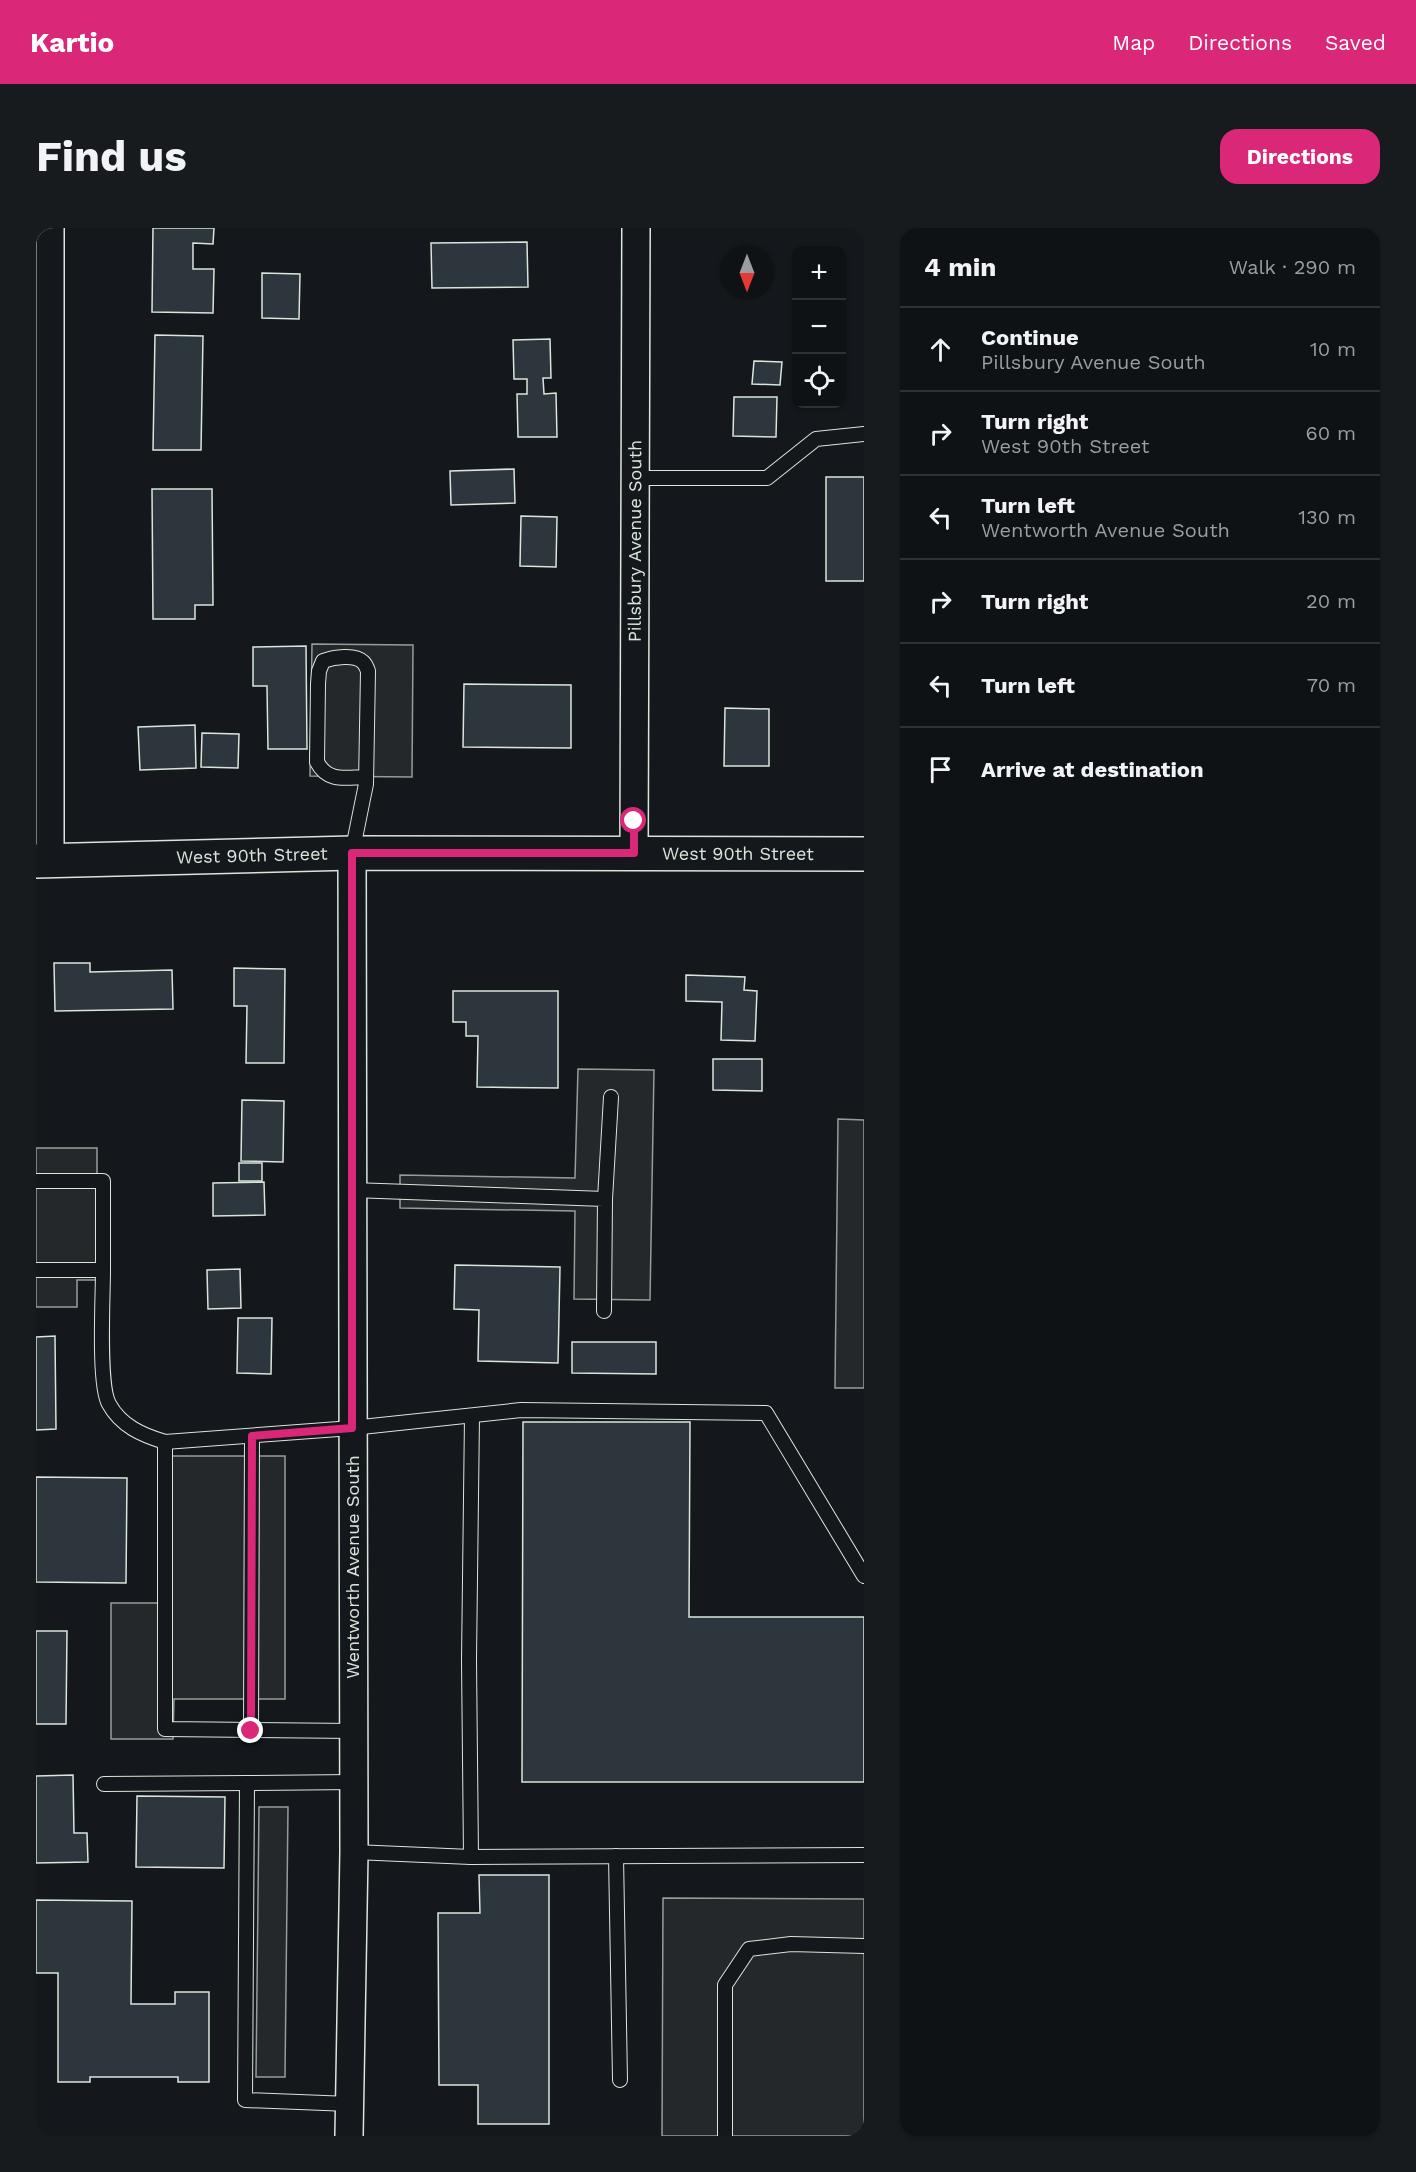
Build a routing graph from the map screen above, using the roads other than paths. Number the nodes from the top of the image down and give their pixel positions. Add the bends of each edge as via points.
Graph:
1 (50, 228) edge
2 (636, 228) edge
3 (43, 405) edge
4 (864, 434) edge
5 (635, 478) junction
6 (366, 777) junction
7 (352, 853) junction
8 (634, 853) junction
9 (864, 854) edge
10 (43, 860) edge
11 (611, 1096) dead end
12 (36, 1181) edge
13 (352, 1190) junction
14 (605, 1199) junction
15 (36, 1270) edge
16 (103, 1270) junction
17 (604, 1311) dead end
18 (472, 1416) junction
19 (352, 1428) junction
20 (252, 1436) junction
21 (165, 1442) junction
22 (864, 1576) edge
23 (251, 1731) junction
24 (354, 1731) junction
25 (354, 1782) junction
26 (104, 1784) dead end
27 (247, 1784) junction
28 (354, 1852) junction
29 (864, 1855) edge
30 (616, 1856) junction
31 (471, 1857) junction
32 (864, 1946) edge
33 (620, 2080) dead end
34 (350, 2104) junction
35 (350, 2136) edge
36 (725, 2136) edge

1 - 3 street
2 - 5 street, Pillsbury Avenue South
3 - 10 street
4 - 5 lane via 816,439 767,478
5 - 8 street, Pillsbury Avenue South
6 - 6 lane via 368,672 363,662 354,658 332,658 323,661 319,671 317,762 322,772 332,777
6 - 7 lane
7 - 8 street, West 90th Street
7 - 10 street, West 90th Street
7 - 13 street, Wentworth Avenue South
8 - 9 street, West 90th Street
11 - 14 lane
12 - 16 lane via 103,1181
13 - 14 lane
13 - 19 street, Wentworth Avenue South
14 - 17 lane
15 - 16 lane
16 - 21 lane via 103,1381 108,1403 140,1435
18 - 19 lane
18 - 22 lane via 521,1410 766,1413
18 - 31 lane
19 - 20 lane
19 - 24 street, Wentworth Avenue South
20 - 21 lane
20 - 23 lane
21 - 23 lane via 165,1729
23 - 24 lane
24 - 25 street, Wentworth Avenue South
25 - 27 lane
25 - 28 street, Wentworth Avenue South
26 - 27 lane
27 - 34 lane via 245,2100
28 - 31 lane
28 - 34 street, Wentworth Avenue South
29 - 30 lane
30 - 31 lane
30 - 33 lane
32 - 36 lane via 791,1944 749,1948 725,1985
34 - 35 street, Wentworth Avenue South

